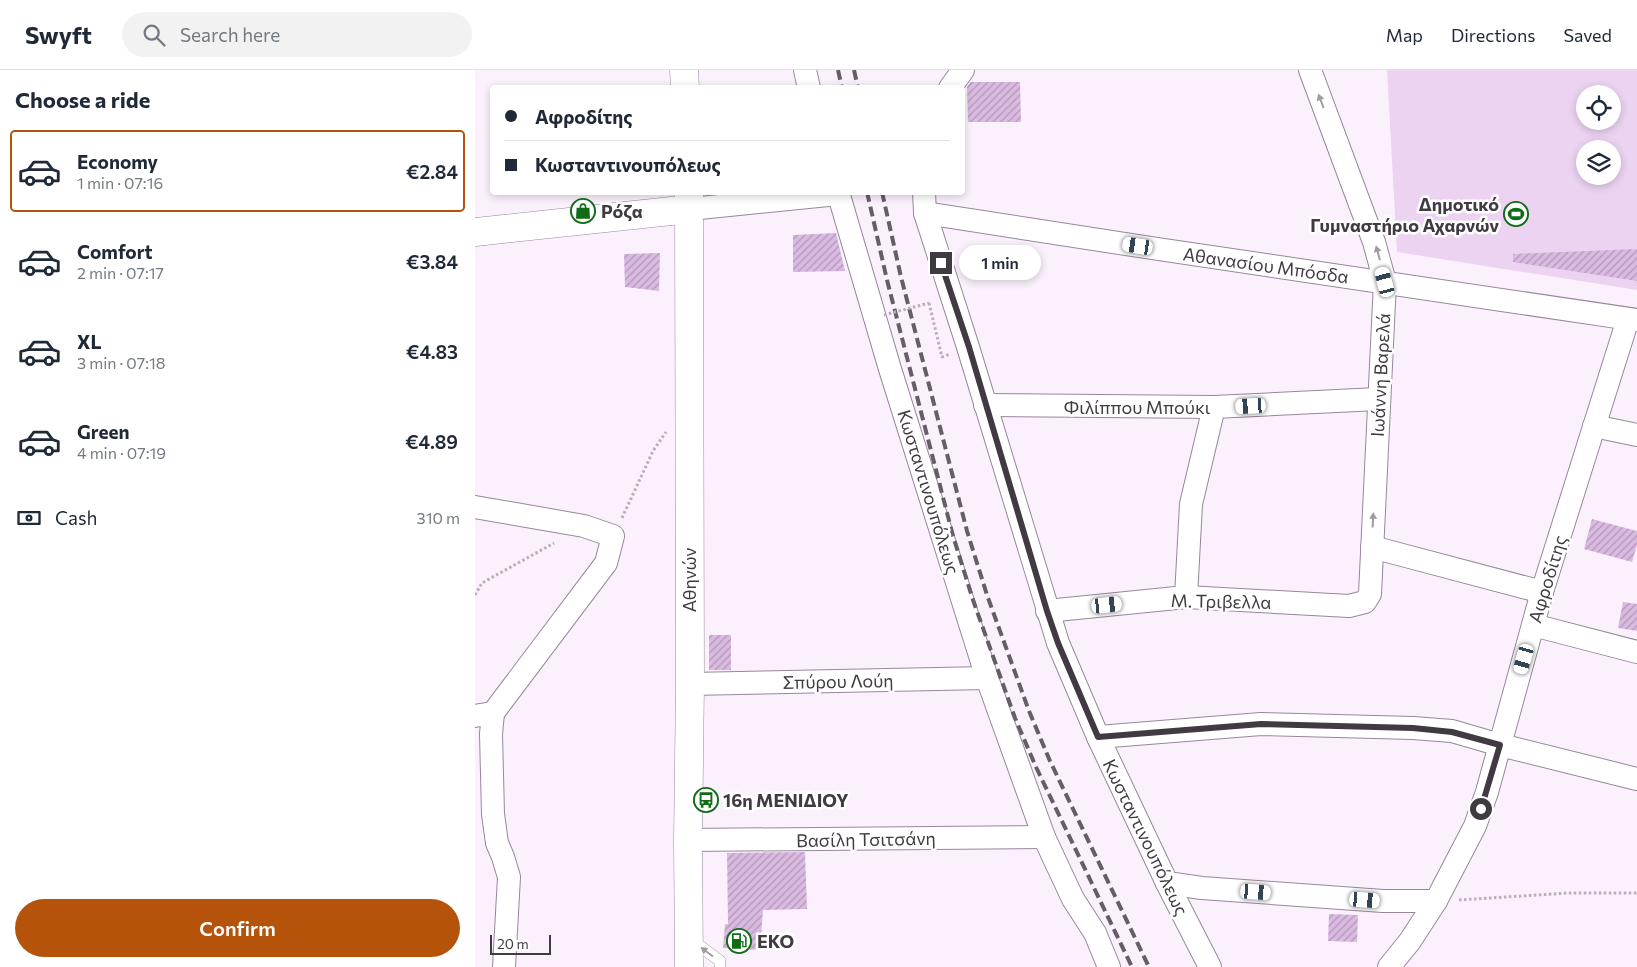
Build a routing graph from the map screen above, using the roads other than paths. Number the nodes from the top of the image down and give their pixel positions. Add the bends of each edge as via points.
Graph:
1 (685, 70) edge
2 (805, 70) edge
3 (963, 70) edge
4 (1310, 70) edge
5 (685, 85) edge
6 (808, 85) edge
7 (952, 85) edge
8 (801, 195) edge
9 (839, 195) edge
10 (689, 201) edge
11 (924, 203) edge
12 (475, 232) edge
13 (1385, 282) junction
14 (1633, 319) edge
15 (1379, 399) junction
16 (985, 405) junction
17 (1214, 408) junction
18 (1594, 426) junction
19 (1637, 435) edge
20 (475, 507) edge
21 (1372, 547) junction
22 (1542, 592) junction
23 (1186, 597) junction
24 (1365, 602) joint
25 (1047, 611) junction
26 (1533, 625) junction
27 (1637, 652) edge
28 (987, 678) junction
29 (690, 684) junction
30 (484, 714) edge
31 (1098, 737) junction
32 (1500, 745) junction
33 (1637, 779) edge
34 (1044, 837) junction
35 (688, 840) junction
36 (1167, 883) junction
37 (1436, 901) junction
38 (690, 938) junction
39 (504, 967) edge
40 (689, 967) edge
41 (720, 967) edge
42 (1109, 967) edge
43 (1210, 967) edge
44 (1389, 967) edge

1 - 5 main road
2 - 6 street
3 - 7 street
13 -> 4 street, Ιωάννη Βαρελά via 1374,242
8 - 10 street
9 - 28 street, Κωσταντινουπόλεως
10 - 12 main road
10 - 29 main road, Αθηνών
11 - 13 street, Αθανασίου Μπόσδα via 1158,250
11 - 16 street, Κωσταντινουπόλεως
13 - 14 street, Αθανασίου Μπόσδα
13 - 15 street, Ιωάννη Βαρελά
14 - 18 street, Αφροδίτης
15 - 17 street, Φιλίππου Μπούκι
21 -> 15 street, Ιωάννη Βαρελά
16 - 17 street, Φιλίππου Μπούκι
16 - 25 street, Κωσταντινουπόλεως
17 - 23 street via 1191,504
18 - 19 street
18 - 22 street, Αφροδίτης
20 - 30 street via 585,526 613,536 606,564
21 - 22 street
21 - 24 street, Ιωάννη Βαρελά via 1370,594
22 - 26 street, Αφροδίτης
23 - 24 street, Μ. Τριβελλα via 1349,606
23 - 25 street, Μ. Τριβελλα
25 - 31 street, Κωσταντινουπόλεως
26 - 27 street
26 - 32 street, Αφροδίτης
28 - 29 street, Σπύρου Λούη
28 - 34 street, Κωσταντινουπόλεως
29 - 35 main road, Αθηνών
30 - 39 street via 491,734 497,843 509,878
31 - 32 street via 1261,724 1443,731
31 - 36 street, Κωσταντινουπόλεως
32 - 33 street
32 - 37 street, Αφροδίτης via 1475,826
34 - 35 street, Βασίλη Τσιτσάνη
34 - 42 street, Κωσταντινουπόλεως via 1073,899 1095,933
35 - 38 main road, Αθηνών
36 - 37 street via 1383,901
36 - 43 street, Κωσταντινουπόλεως
37 - 44 street, Αφροδίτης
38 - 40 main road, Αθηνών
41 -> 38 lane via 720,961

